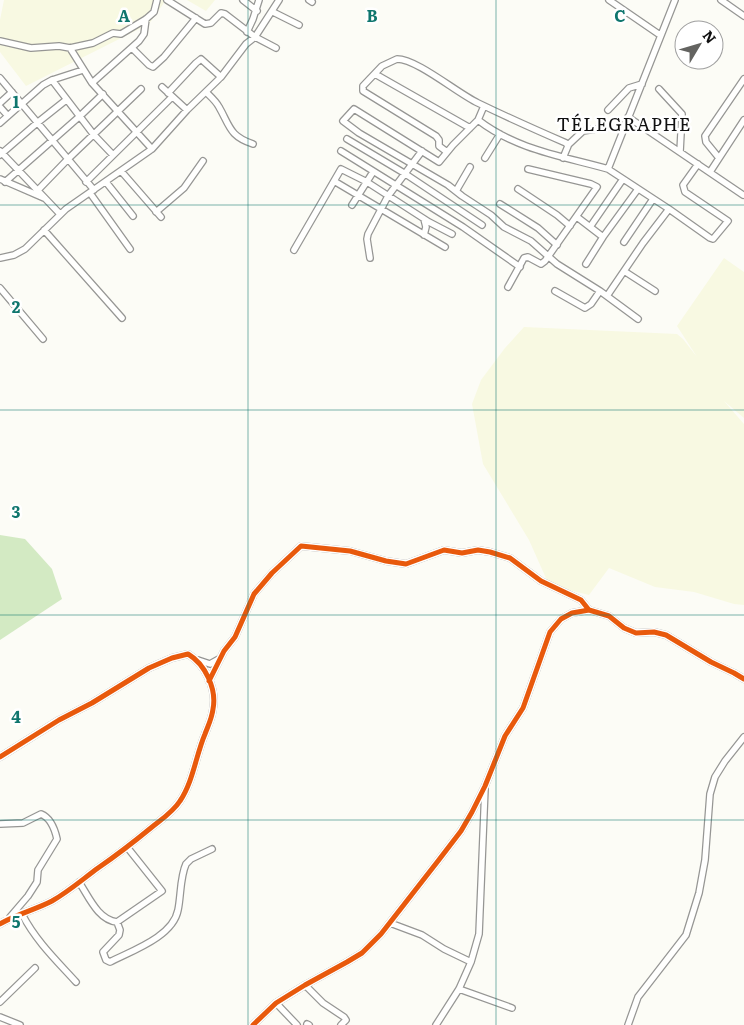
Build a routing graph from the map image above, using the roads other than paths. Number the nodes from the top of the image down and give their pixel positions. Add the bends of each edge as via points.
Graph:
1 (157, 0) edge
2 (167, 0) edge
3 (243, 0) edge
4 (259, 0) edge
5 (279, 0) edge
6 (721, 0) edge
7 (614, 1) edge
8 (673, 1) edge
9 (257, 11) junction
10 (273, 12) junction
11 (744, 16) edge
12 (196, 18) junction
13 (146, 20) junction
14 (299, 25) dead end
15 (247, 32) junction
16 (660, 35) junction
17 (255, 37) junction
18 (0, 41) edge
19 (70, 48) junction
20 (132, 48) junction
21 (276, 48) dead end
22 (83, 70) junction
23 (375, 74) junction
24 (222, 77) junction
25 (0, 78) edge
26 (744, 79) edge
27 (52, 80) junction
28 (92, 83) junction
29 (642, 84) junction
30 (162, 86) dead end
31 (141, 89) dead end
32 (659, 90) dead end
33 (12, 92) junction
34 (206, 92) junction
35 (103, 94) junction
36 (170, 95) junction
37 (66, 100) junction
38 (0, 103) edge
39 (22, 104) junction
40 (484, 106) junction
41 (0, 107) edge
42 (187, 110) junction
43 (608, 110) dead end
44 (117, 112) junction
45 (8, 116) junction
46 (80, 116) junction
47 (628, 117) junction
48 (478, 120) junction
49 (744, 120) edge
50 (0, 123) edge
51 (37, 123) junction
52 (470, 128) junction
53 (595, 128) dead end
54 (135, 132) junction
55 (500, 134) junction
56 (94, 135) junction
57 (348, 139) dead end
58 (52, 141) junction
59 (253, 144) dead end
60 (568, 145) junction
61 (152, 150) junction
62 (341, 150) dead end
63 (422, 151) junction
64 (447, 152) junction
65 (680, 152) junction
66 (1, 153) edge
67 (113, 156) junction
68 (485, 158) dead end
69 (563, 158) junction
70 (719, 158) junction
71 (68, 159) junction
72 (203, 161) dead end
73 (412, 162) junction
74 (698, 164) junction
75 (470, 167) dead end
76 (528, 169) dead end
77 (18, 170) junction
78 (608, 170) junction
79 (121, 172) junction
80 (374, 172) junction
81 (710, 172) junction
82 (404, 173) junction
83 (623, 179) junction
84 (2, 180) edge
85 (334, 180) junction
86 (86, 182) junction
87 (106, 182) junction
88 (367, 182) junction
89 (396, 185) junction
90 (518, 189) dead end
91 (638, 189) junction
92 (38, 190) junction
93 (92, 191) junction
94 (456, 191) junction
95 (359, 195) junction
96 (743, 195) edge
97 (388, 196) junction
98 (46, 199) junction
99 (654, 199) junction
100 (500, 204) dead end
101 (352, 205) dead end
102 (382, 208) junction
103 (669, 209) junction
104 (60, 214) junction
105 (132, 216) dead end
106 (577, 216) junction
107 (424, 219) junction
108 (482, 225) dead end
109 (570, 226) junction
110 (590, 227) junction
111 (44, 230) junction
112 (452, 234) dead end
113 (424, 235) junction
114 (603, 237) junction
115 (624, 242) dead end
116 (557, 244) junction
117 (445, 247) dead end
118 (130, 249) dead end
119 (294, 250) dead end
120 (549, 257) junction
121 (0, 258) edge
122 (370, 258) dead end
123 (586, 264) dead end
124 (520, 267) junction
125 (624, 271) junction
126 (508, 287) dead end
127 (0, 288) edge
128 (554, 291) dead end
129 (600, 291) junction
130 (655, 291) dead end
131 (607, 296) junction
132 (122, 318) dead end
133 (638, 319) dead end
134 (43, 339) dead end
135 (589, 610) junction
136 (196, 659) junction
137 (219, 660) junction
138 (744, 679) edge
139 (209, 681) junction
140 (744, 737) edge
141 (0, 757) edge
142 (485, 786) junction
143 (472, 812) junction
144 (484, 816) junction
145 (1, 823) edge
146 (127, 848) junction
147 (212, 849) dead end
148 (79, 882) junction
149 (22, 914) junction
150 (9, 918) junction
151 (117, 922) junction
152 (390, 923) junction
153 (0, 924) edge
154 (471, 962) junction
155 (35, 968) dead end
156 (76, 982) dead end
157 (305, 985) junction
158 (459, 989) junction
159 (0, 1002) edge
160 (276, 1003) junction
161 (512, 1008) dead end
162 (0, 1017) edge
163 (257, 1024) edge
164 (20, 1025) edge
165 (296, 1025) edge
166 (340, 1025) edge
167 (436, 1025) edge
168 (628, 1025) edge

1 - 13 street via 154,12
2 - 12 street
3 - 9 street
4 - 9 street
5 - 10 street
6 - 11 street
7 - 16 street
8 - 16 street
9 - 15 street
10 - 14 street
10 - 17 street
12 - 15 street via 207,24 223,13
12 - 20 street via 153,67
13 - 19 street via 122,34 113,33 92,43
13 - 20 street via 144,34
15 - 17 street
16 - 29 street
17 - 21 street
17 - 24 street
18 - 19 street via 31,48
19 - 22 street
20 - 28 street
22 - 27 street
22 - 28 street
23 - 40 street via 393,60 405,60
23 - 52 street
23 - 64 street via 363,86 363,91 436,136 439,146
24 - 34 street
24 - 36 street via 201,59
25 - 33 street
26 - 70 street via 705,136
27 - 37 street
27 - 39 street
28 - 35 street
29 - 43 street via 629,88
29 - 47 street
30 - 36 street
31 - 44 street
32 - 65 street via 682,114
33 - 38 street
33 - 39 street
34 - 42 street
34 - 59 street via 219,106 234,133
35 - 44 street
35 - 46 street
36 - 42 street
36 - 54 street
37 - 46 street
37 - 51 street
39 - 45 street
39 - 51 street
40 - 48 street
40 - 60 street
41 - 45 street
42 - 61 street
44 - 54 street
44 - 56 street
45 - 50 street
46 - 56 street
46 - 58 street
47 - 65 street
47 - 78 street
48 - 52 street
48 - 55 street
49 - 70 street
51 - 58 street
51 - 66 street
52 - 64 street
53 - 60 street via 583,131
54 - 61 street
54 - 67 street
55 - 68 street
55 - 69 street via 524,146
56 - 67 street
56 - 71 street
57 - 82 street
58 - 71 street
58 - 77 street
60 - 69 street
61 - 79 street
62 - 80 street
63 - 64 street via 438,162
63 - 73 street
63 - 73 street via 354,109 343,121
65 - 74 street
66 - 77 street
67 - 86 street
69 - 78 street
70 - 81 street
71 - 86 street
71 - 92 street
72 - 79 street via 159,215
73 - 82 street
73 - 94 street
74 - 81 street
74 - 103 street via 683,185 685,192 728,221 715,238 710,238
75 - 94 street
76 - 106 street via 597,186
77 - 84 street
77 - 92 street
78 - 83 street
79 - 87 street
80 - 88 street
80 - 89 street
81 - 96 street
82 - 89 street
82 - 108 street
83 - 91 street
83 - 110 street
84 - 98 street
85 - 88 street via 341,169
85 - 95 street
85 - 119 street
86 - 93 street
87 - 93 street
87 - 105 street
88 - 95 street
88 - 97 street
89 - 97 street
89 - 124 street
90 - 109 street
91 - 99 street
91 - 114 street
92 - 98 street
93 - 104 street
93 - 118 street
94 - 120 street via 491,214 504,227 531,241
95 - 101 street
95 - 102 street
97 - 102 street
97 - 107 street
98 - 104 street
99 - 103 street
99 - 115 street
100 - 116 street
102 - 113 street
102 - 122 street via 368,234
103 - 125 street
104 - 111 street
106 - 109 street
106 - 110 street
107 - 112 street
107 - 113 street
109 - 116 street
110 - 114 street
111 - 121 street via 25,249
111 - 132 street
113 - 117 street
114 - 123 street
116 - 120 street
120 - 124 street via 541,264 526,257
120 - 129 street
124 - 126 street
125 - 130 street
125 - 131 street
127 - 134 street
128 - 129 street via 582,308 588,306
129 - 131 street
131 - 133 street
135 - 137 street via 582,600 541,581 510,558 490,552 444,550 406,564 350,551 301,546 254,594 235,637
135 - 138 street via 609,616 636,633 666,635
135 - 142 street via 561,619 550,632 523,708 505,736
136 - 137 street via 210,664
136 - 139 street
136 - 141 street via 188,654 149,668
137 - 139 street
139 - 146 street via 214,707 180,801 167,816
140 - 168 street via 715,777 710,794 705,860 686,935 638,997
142 - 143 street
142 - 144 street
143 - 144 street
143 - 152 street
144 - 154 street via 479,934
145 - 150 street via 23,824 41,814 55,830 57,839 38,870 37,882
146 - 148 street
146 - 151 street via 162,891
147 - 151 street via 186,864 177,914 167,928 148,944 110,962 104,952 119,934
148 - 149 street via 55,900
148 - 151 street via 102,916
149 - 150 street
149 - 156 street via 44,949
150 - 153 street
152 - 154 street via 422,935
152 - 157 street via 362,953
154 - 158 street
155 - 159 street
157 - 160 street
157 - 166 street via 344,1017 346,1020
158 - 161 street
158 - 167 street
160 - 163 street
160 - 165 street
162 - 164 street

